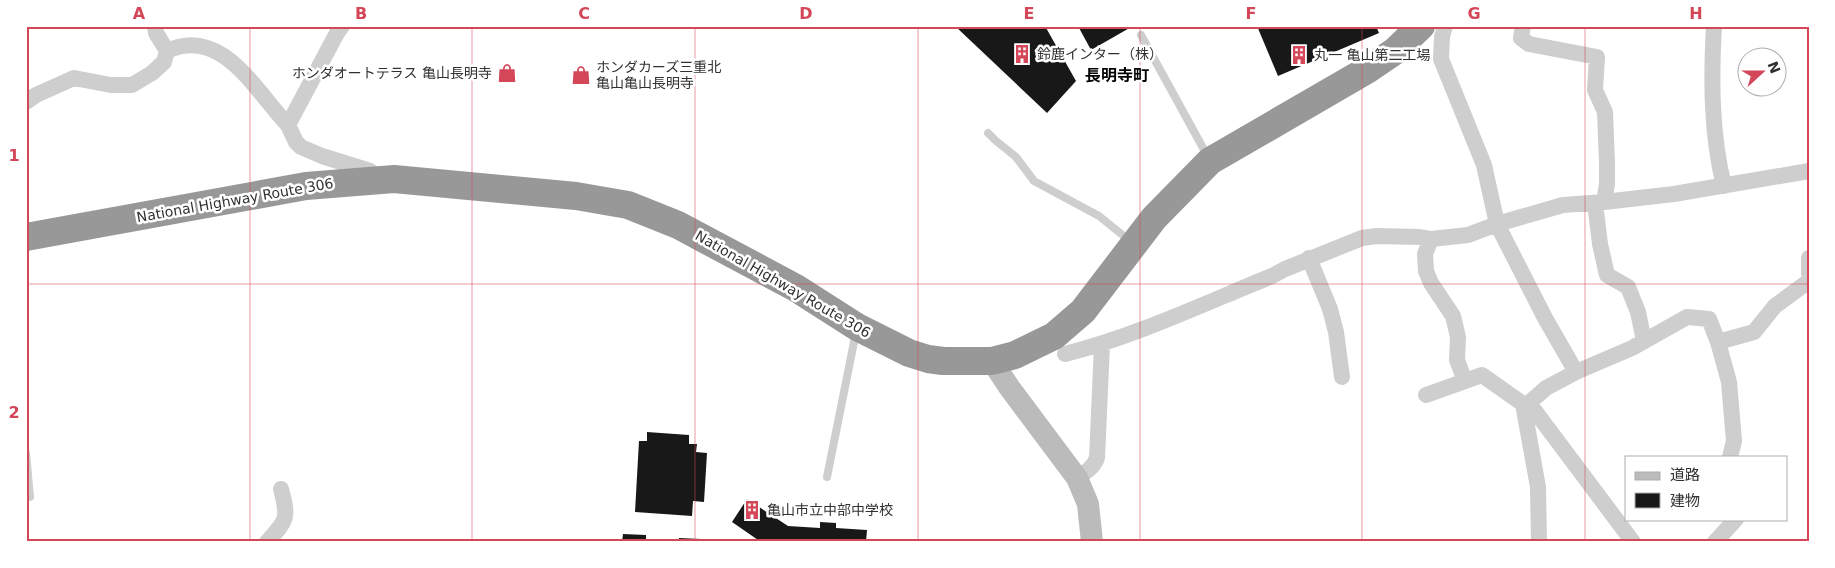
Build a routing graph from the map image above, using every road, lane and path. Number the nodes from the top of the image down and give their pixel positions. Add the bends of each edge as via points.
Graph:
1 (156, 26) edge
2 (342, 26) edge
3 (1421, 26) edge
4 (1445, 26) edge
5 (1523, 26) edge
6 (1714, 26) edge
7 (1141, 35) dead end
8 (167, 51) junction
9 (26, 102) edge
10 (288, 125) junction
11 (988, 133) dead end
12 (1210, 161) junction
13 (1809, 171) edge
14 (378, 180) junction
15 (1724, 186) junction
16 (1599, 203) junction
17 (1497, 224) junction
18 (26, 237) edge
19 (1431, 239) junction
20 (1134, 244) junction
21 (1309, 258) junction
22 (1809, 258) edge
23 (1809, 274) edge
24 (1809, 281) edge
25 (857, 327) junction
26 (1644, 341) junction
27 (1718, 342) junction
28 (1102, 345) junction
29 (1065, 354) dead end
30 (992, 361) junction
31 (1576, 372) junction
32 (1342, 377) dead end
33 (1465, 381) junction
34 (1426, 395) dead end
35 (1526, 404) junction
36 (26, 453) edge
37 (1730, 456) edge
38 (827, 477) dead end
39 (1077, 478) junction
40 (281, 489) dead end
41 (30, 497) dead end
42 (1735, 520) edge
43 (266, 542) edge
44 (1092, 542) edge
45 (1539, 542) edge
46 (1633, 542) edge
47 (1715, 542) edge

1 - 8 street via 156,34
2 - 10 street
3 - 12 highway, National Highway Route 306 via 1367,70
4 - 17 street via 1442,59 1484,165
5 - 16 street via 1521,38 1529,44 1597,57 1595,90 1605,112 1607,163 1607,184
6 - 15 street via 1713,100 1717,158
7 - 12 lane
8 - 9 street via 164,62 132,85 110,85 74,78
8 - 10 street via 187,44 226,56
10 - 14 street via 301,146 370,171
11 - 20 lane via 1016,157 1034,181 1099,216
12 - 20 highway, National Highway Route 306 via 1171,199
13 - 15 street
14 - 18 highway, National Highway Route 306 via 306,186
14 - 25 highway, National Highway Route 306 via 498,188 628,205 687,229 796,288
15 - 16 street
16 - 17 street via 1563,205
16 - 26 street via 1600,244 1607,275 1628,288 1638,312
17 - 19 street via 1468,235
17 - 31 street
19 - 21 street via 1369,237
19 - 33 street via 1425,254 1426,271 1453,316 1458,337 1458,360
20 - 30 highway, National Highway Route 306 via 1083,311 1054,336 1015,355
21 - 28 street
21 - 32 street via 1332,317
22 - 23 street
24 - 27 street via 1775,306 1754,332
25 - 30 highway, National Highway Route 306 via 928,360
25 - 38 lane
26 - 27 street via 1687,317 1709,320
26 - 31 street
27 - 37 street via 1729,382 1734,441
28 - 29 street
28 - 39 street via 1098,458 1088,471
30 - 39 main road
31 - 35 street via 1546,388
33 - 34 street
33 - 35 street via 1482,375
35 - 45 street via 1538,487
35 - 46 street
36 - 41 lane
39 - 44 main road via 1088,504
40 - 43 street via 286,517 283,525
42 - 47 street

